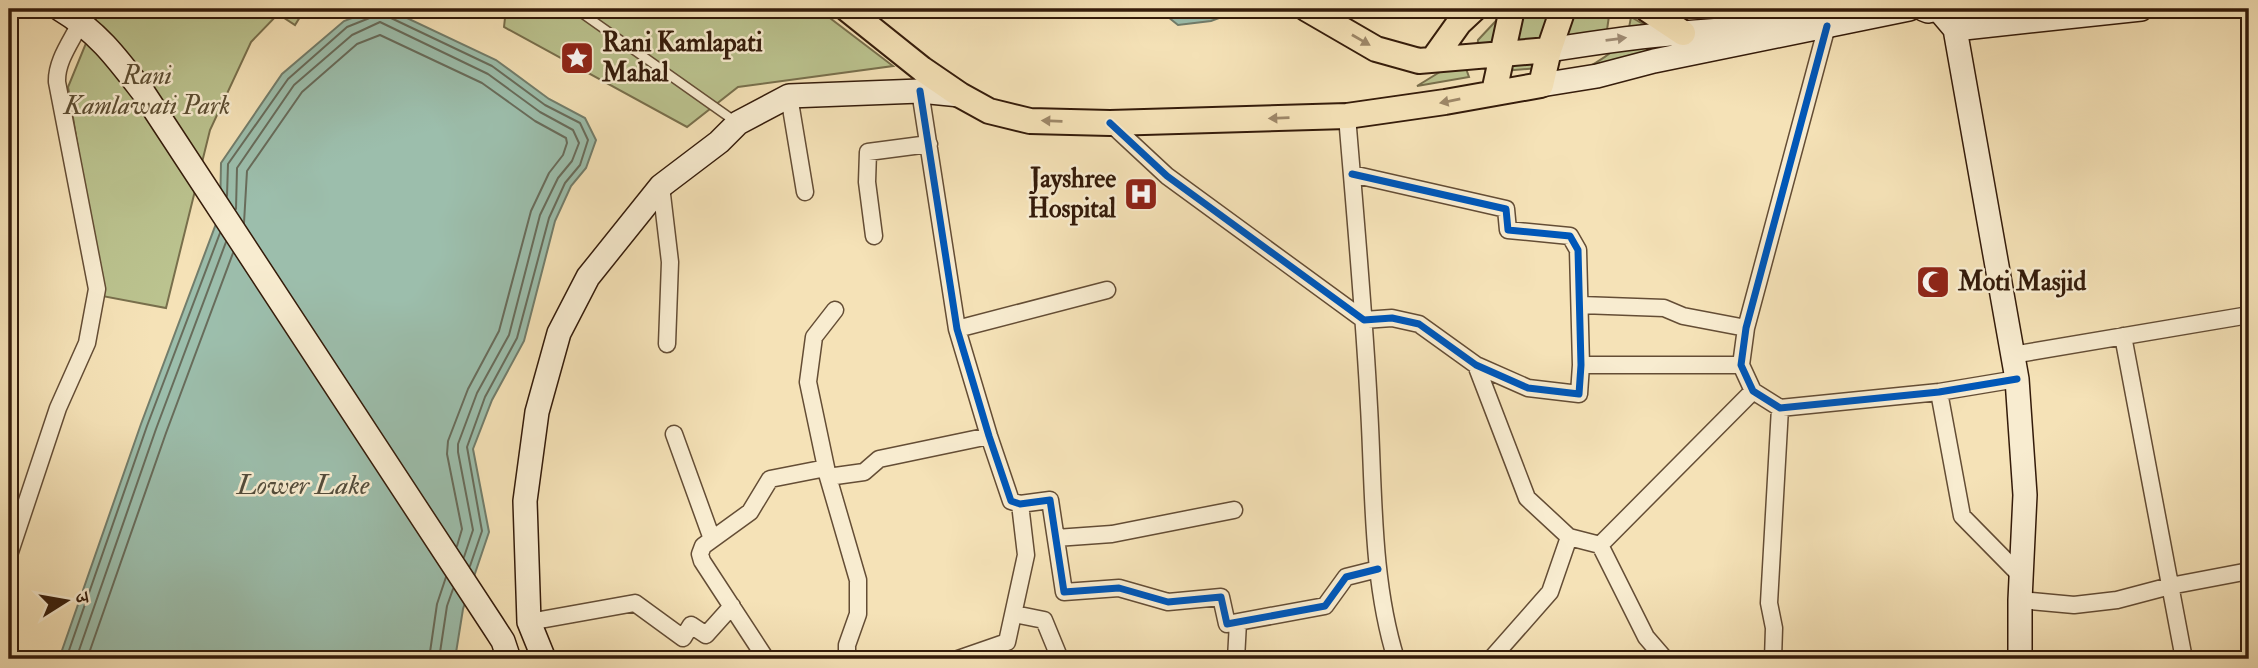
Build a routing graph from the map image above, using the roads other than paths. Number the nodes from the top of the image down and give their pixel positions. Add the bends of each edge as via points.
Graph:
1 (60, 9) edge
2 (576, 9) edge
3 (847, 9) edge
4 (1307, 9) edge
5 (1474, 9) edge
6 (1512, 9) edge
7 (1563, 9) edge
8 (1647, 9) edge
9 (1909, 9) edge
10 (1923, 9) edge
11 (2141, 9) edge
12 (84, 15) edge
13 (1823, 17) edge
14 (1955, 29) junction
15 (1683, 33) junction
16 (1549, 50) junction
17 (1501, 54) junction
18 (1426, 59) junction
19 (1541, 85) junction
20 (920, 90) junction
21 (1494, 92) junction
22 (960, 95) junction
23 (789, 96) junction
24 (1348, 116) junction
25 (738, 123) junction
26 (1111, 123) junction
27 (929, 144) junction
28 (1352, 174) junction
29 (661, 186) junction
30 (805, 192) dead end
31 (874, 236) dead end
32 (1107, 289) dead end
33 (1581, 305) junction
34 (835, 310) dead end
35 (2249, 315) edge
36 (1364, 320) junction
37 (1746, 328) junction
38 (957, 329) junction
39 (2123, 336) junction
40 (667, 344) dead end
41 (2012, 355) junction
42 (1476, 365) junction
43 (1581, 365) junction
44 (1741, 365) junction
45 (2017, 379) junction
46 (1753, 391) junction
47 (1939, 392) junction
48 (1780, 408) junction
49 (674, 434) dead end
50 (989, 436) junction
51 (827, 472) junction
52 (1020, 504) junction
53 (1234, 510) dead end
54 (1569, 537) junction
55 (1056, 538) junction
56 (712, 539) junction
57 (1600, 545) junction
58 (9, 555) edge
59 (1378, 569) junction
60 (2249, 571) edge
61 (2022, 577) junction
62 (2170, 586) junction
63 (2020, 600) junction
64 (732, 606) junction
65 (1014, 614) junction
66 (529, 622) junction
67 (1238, 622) junction
68 (1007, 642) junction
69 (509, 659) edge
70 (544, 659) edge
71 (766, 659) edge
72 (847, 659) edge
73 (958, 659) edge
74 (1012, 659) edge
75 (1060, 659) edge
76 (1236, 659) edge
77 (1396, 659) edge
78 (1491, 659) edge
79 (1665, 659) edge
80 (1773, 659) edge
81 (2020, 659) edge
82 (2184, 659) edge

1 - 12 main road
2 - 25 lane
3 - 22 main road
4 -> 18 main road via 1377,49
5 - 18 main road
6 - 17 main road
7 - 16 main road
8 - 15 main road
9 - 13 main road
10 - 14 main road via 1938,9
11 - 14 main road
12 - 58 street via 59,64 57,82 97,289 87,343 58,408
12 - 69 main road via 143,92 503,641
13 - 15 main road via 1807,14 1737,29
13 - 19 main road via 1597,76
13 - 37 street
14 - 41 main road
16 -> 15 main road
16 - 17 main road
16 - 19 main road
17 - 18 main road
17 - 21 main road
19 - 21 main road
20 - 22 main road
20 - 23 main road
20 - 27 street
21 -> 24 main road
26 -> 22 main road via 1030,121 989,111
23 - 25 main road
23 - 30 street
24 -> 26 main road
24 - 28 street
25 - 29 main road
26 - 36 street via 1167,176
27 - 31 street via 868,152
27 - 38 street
28 - 33 street via 1506,209 1508,230 1570,236 1578,250
28 - 36 street
29 - 40 street via 670,262
29 - 66 main road via 588,277 559,333 537,412 525,500
32 - 38 street
33 - 37 street via 1664,308
33 - 43 street
34 - 51 street via 814,337 808,382
35 - 39 street
36 - 42 street via 1392,318 1419,324
36 - 59 street
37 - 44 street
38 - 50 street
39 - 41 street
39 - 62 street
41 - 45 main road
42 - 43 street via 1528,388 1579,394
42 - 54 street via 1527,498
43 - 44 street
44 - 46 street
45 - 47 street
45 - 61 main road via 2025,495
46 - 48 street
46 - 57 street
47 - 48 street
47 - 61 street via 1962,516
48 - 80 street via 1769,603
49 - 56 street
50 - 51 street via 879,459 864,472
50 - 52 street via 1011,501
51 - 56 street via 770,479 750,512
51 - 72 street via 858,580 858,614
52 - 55 street via 1050,500
52 - 65 street via 1026,555
53 - 55 street via 1112,534
54 - 57 street
54 - 78 street via 1550,593
55 - 67 street via 1065,592 1119,588 1168,603 1222,597 1227,624
56 - 64 street via 703,546 702,561
57 - 79 street via 1646,637
59 - 67 street via 1346,577 1325,606
59 - 77 street
60 - 62 street
61 - 63 main road
62 - 63 street via 2074,605
62 - 82 street
63 - 81 main road
64 - 66 street via 706,635 691,625 683,638 635,603
64 - 71 street
65 - 68 street
65 - 75 street via 1044,620
66 - 70 main road
67 - 76 street
68 - 73 street
68 - 74 street

